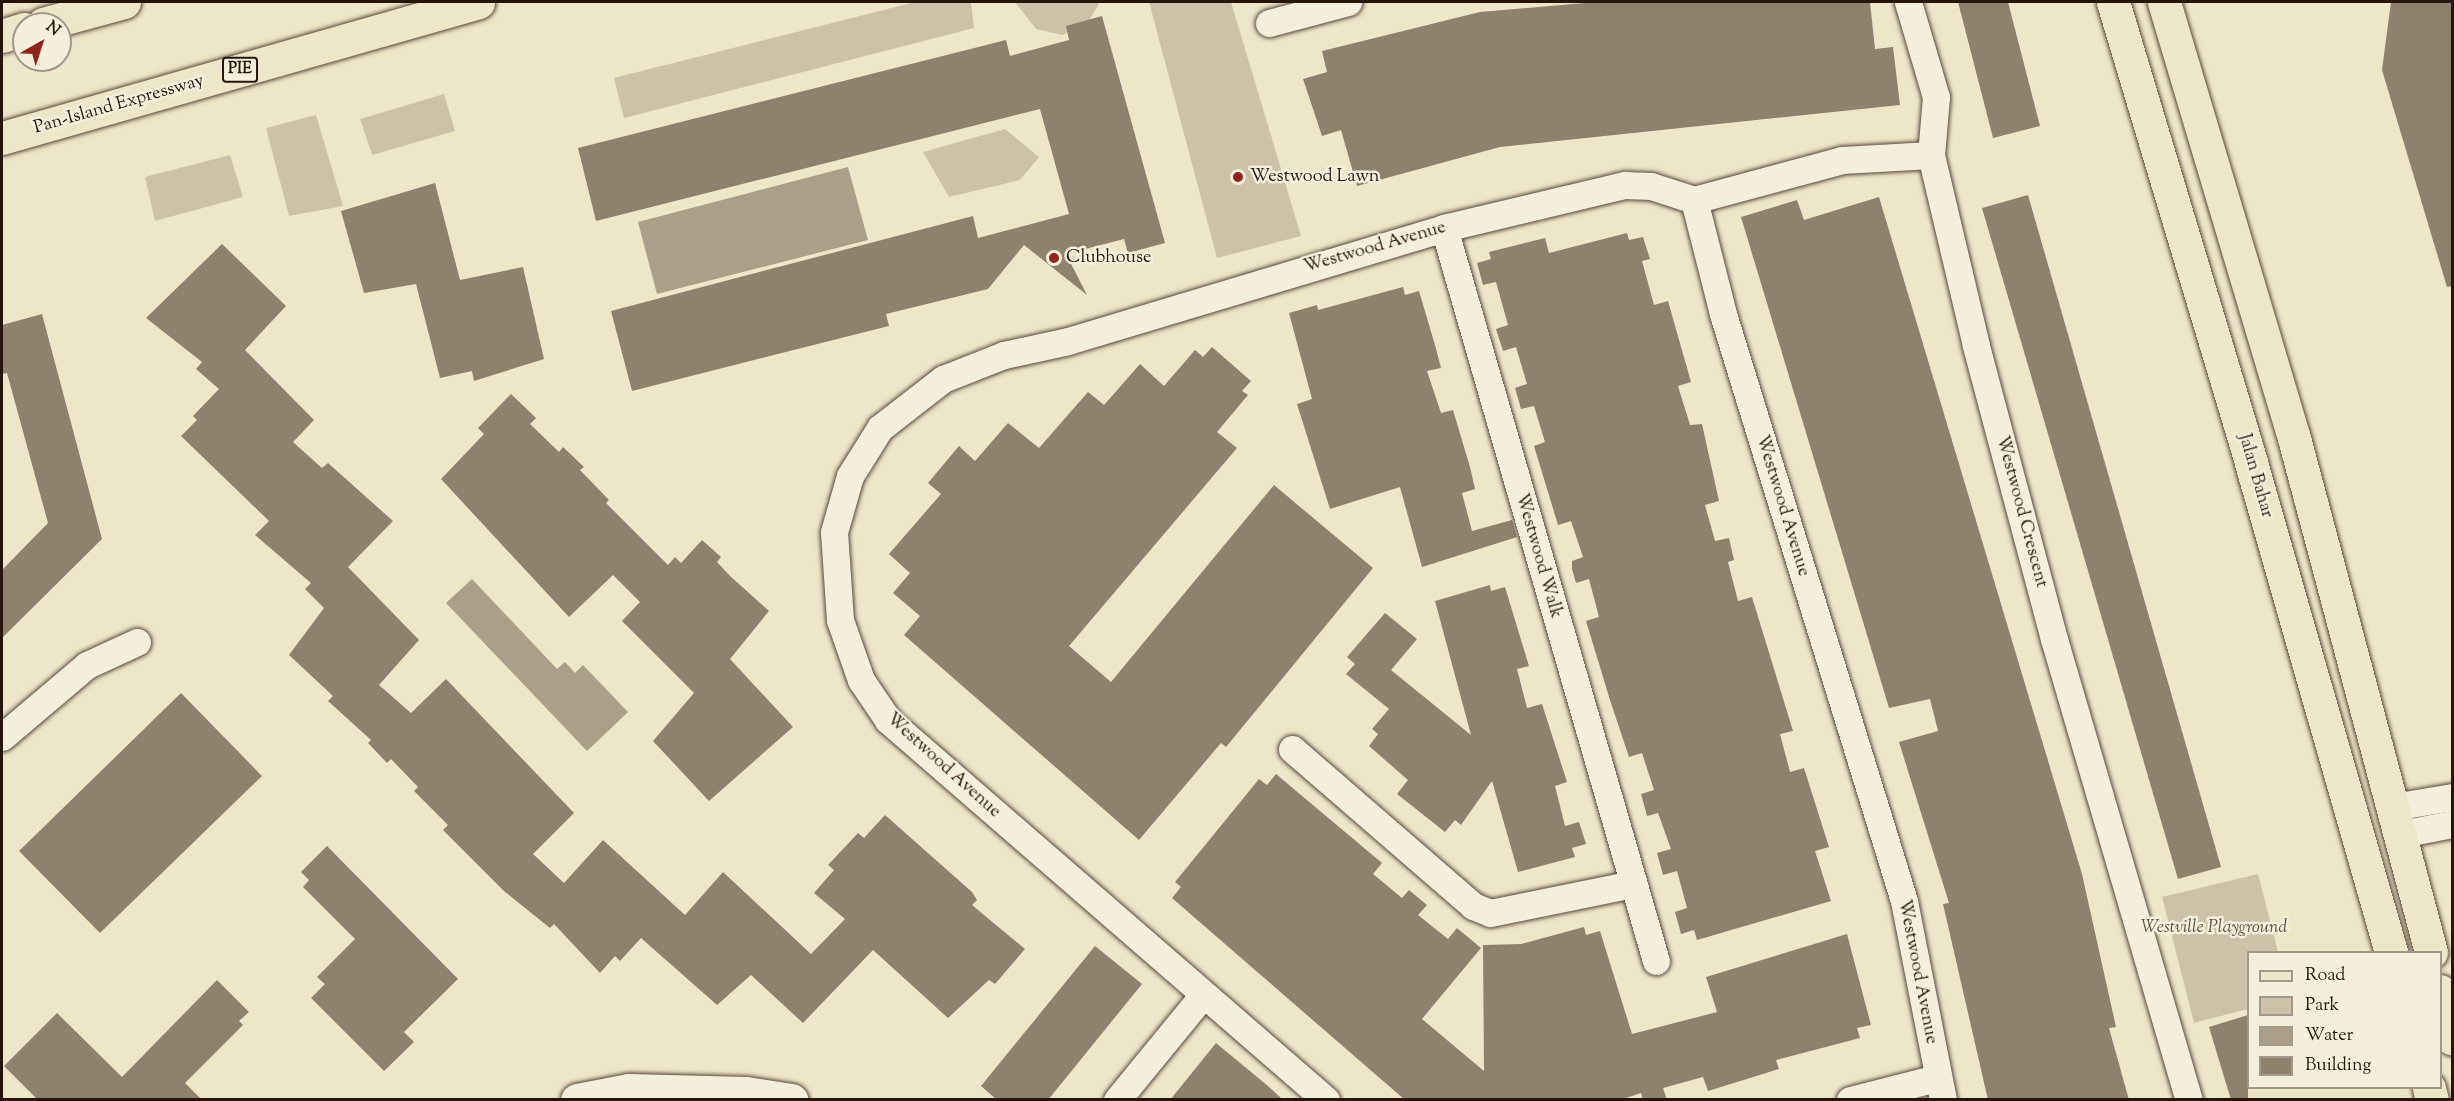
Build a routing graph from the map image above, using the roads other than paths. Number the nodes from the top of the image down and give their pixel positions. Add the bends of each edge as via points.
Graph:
1 (123, 2) edge
2 (478, 2) edge
3 (1348, 2) edge
4 (1908, 2) edge
5 (2113, 2) edge
6 (2164, 2) edge
7 (72, 16) edge
8 (1269, 23) dead end
9 (2, 138) edge
10 (1931, 155) junction
11 (1694, 200) junction
12 (1444, 228) junction
13 (2294, 438) junction
14 (2251, 463) junction
15 (137, 642) dead end
16 (2, 737) edge
17 (1292, 748) dead end
18 (2452, 797) edge
19 (2397, 821) junction
20 (2452, 824) edge
21 (1633, 884) junction
22 (2391, 951) edge
23 (2431, 951) edge
24 (1656, 961) dead end
25 (1203, 995) junction
26 (2442, 999) edge
27 (2452, 1038) edge
28 (1940, 1089) edge
29 (577, 1100) edge
30 (791, 1100) edge
31 (1117, 1100) edge
32 (1326, 1100) edge
33 (1850, 1100) edge
34 (2189, 1100) edge

1 - 7 main road
2 - 9 main road, Pan-Island Expressway / PIE
3 - 8 street
4 - 10 street, Westwood Crescent via 1936,97
5 - 14 main road, Jalan Bahar
6 - 13 main road
10 - 11 street via 1842,160
10 - 34 street, Westwood Crescent via 2054,639
11 - 12 street, Westwood Avenue via 1651,186 1625,185
11 - 28 street, Westwood Avenue via 1723,314 1904,902
12 - 21 street, Westwood Walk
12 - 25 street, Westwood Avenue via 1068,341 1004,355 944,379 880,428 850,476 834,532 840,620 861,680 888,720
13 - 14 main road via 2286,472 2270,475
13 - 19 main road
14 - 22 main road, Jalan Bahar
15 - 16 street via 87,665
17 - 21 street via 1482,910 1490,913 1554,903
18 - 19 street
19 - 20 street
19 - 23 main road
21 - 24 street, Westwood Walk
25 - 31 street
25 - 32 street, Westwood Avenue
26 - 27 main road
28 - 33 street
29 - 30 street via 629,1090 746,1093

